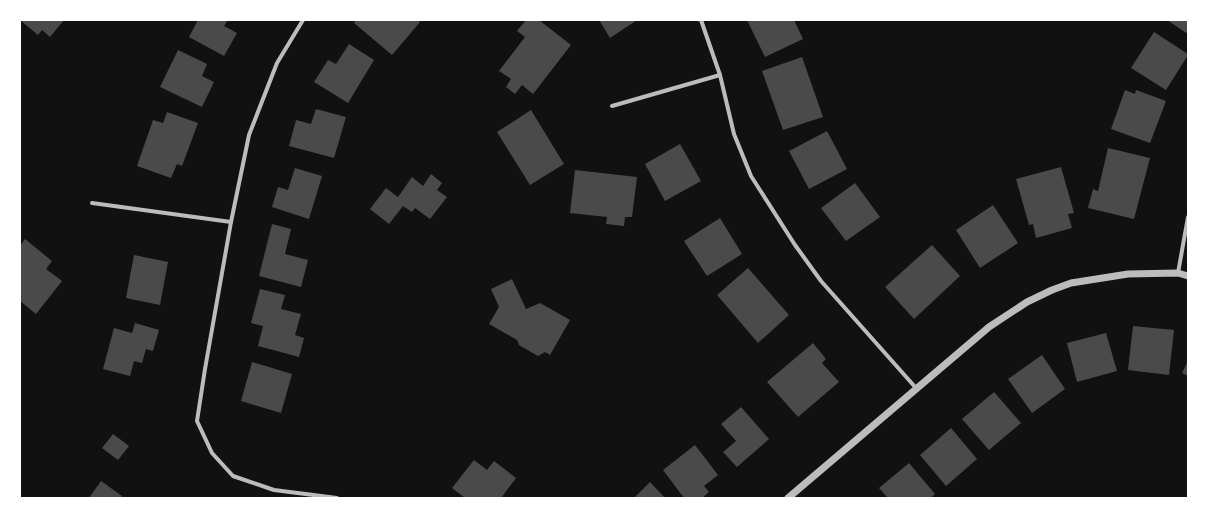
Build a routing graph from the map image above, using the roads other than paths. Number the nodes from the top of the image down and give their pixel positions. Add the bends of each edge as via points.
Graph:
1 (303, 20) edge
2 (701, 20) edge
3 (720, 75) junction
4 (612, 106) dead end
5 (92, 203) dead end
6 (1188, 217) edge
7 (231, 222) junction
8 (1178, 273) junction
9 (1188, 276) edge
10 (916, 388) junction
11 (337, 498) edge
12 (788, 498) edge

1 - 7 street via 277,63 249,135
2 - 3 street
3 - 4 street
3 - 10 street via 734,134 751,176 821,281
5 - 7 street
6 - 8 street
7 - 11 street via 197,421 212,453 233,476 274,490
8 - 9 street
8 - 10 street via 1128,274 1071,283 1052,290 1027,302 989,327
10 - 12 street

